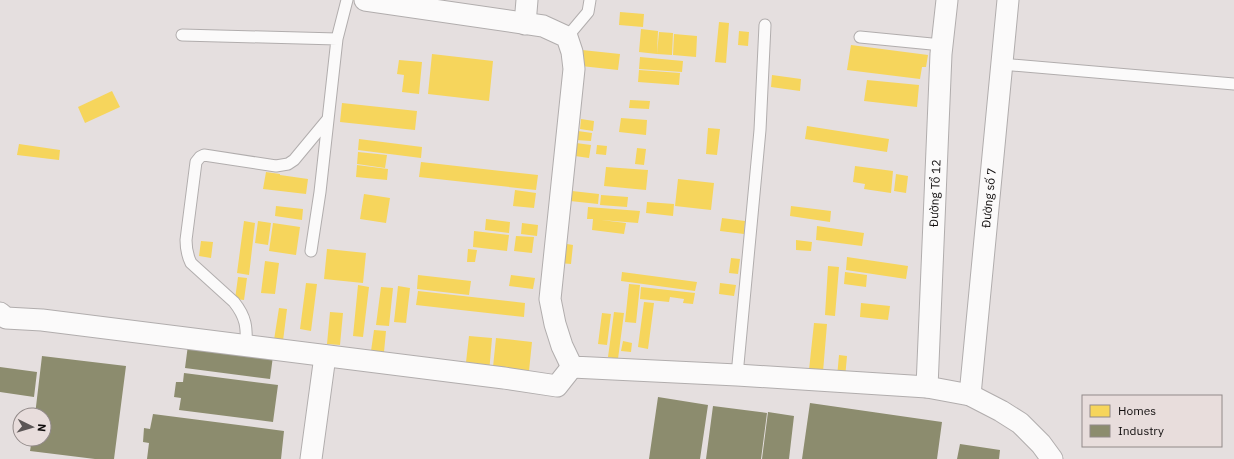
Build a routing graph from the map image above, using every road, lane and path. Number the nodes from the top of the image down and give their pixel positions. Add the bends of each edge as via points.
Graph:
1 (347, 0) edge
2 (365, 0) edge
3 (527, 0) edge
4 (590, 0) edge
5 (947, 0) edge
6 (1008, 0) edge
7 (525, 24) junction
8 (765, 25) dead end
9 (182, 35) dead end
10 (567, 37) junction
11 (860, 37) dead end
12 (337, 39) junction
13 (942, 45) junction
14 (1001, 64) junction
15 (1234, 84) edge
16 (328, 119) junction
17 (311, 251) dead end
18 (0, 313) edge
19 (246, 346) junction
20 (325, 356) junction
21 (572, 367) junction
22 (737, 375) junction
23 (927, 387) junction
24 (970, 395) junction
25 (311, 459) edge
26 (1052, 459) edge

1 - 12 lane
2 - 7 street
3 - 7 street
4 - 10 lane via 588,12
5 - 13 street, Đường Tổ 12
6 - 14 street, Đường số 7
7 - 10 street via 543,26
8 - 22 lane via 760,130
9 - 12 lane
10 - 21 street via 574,68 550,299 562,346
11 - 13 lane
12 - 16 lane
13 - 23 street, Đường Tổ 12
14 - 15 lane
14 - 24 street, Đường số 7
16 - 17 lane
16 - 19 lane via 288,164 276,166 209,155 200,157 196,162 186,240 187,255 191,263 239,308 246,323
18 - 19 street via 6,318 42,320
19 - 20 street
20 - 21 street via 557,386
20 - 25 street
21 - 22 street
22 - 23 street
23 - 24 street
24 - 26 street via 1020,423

